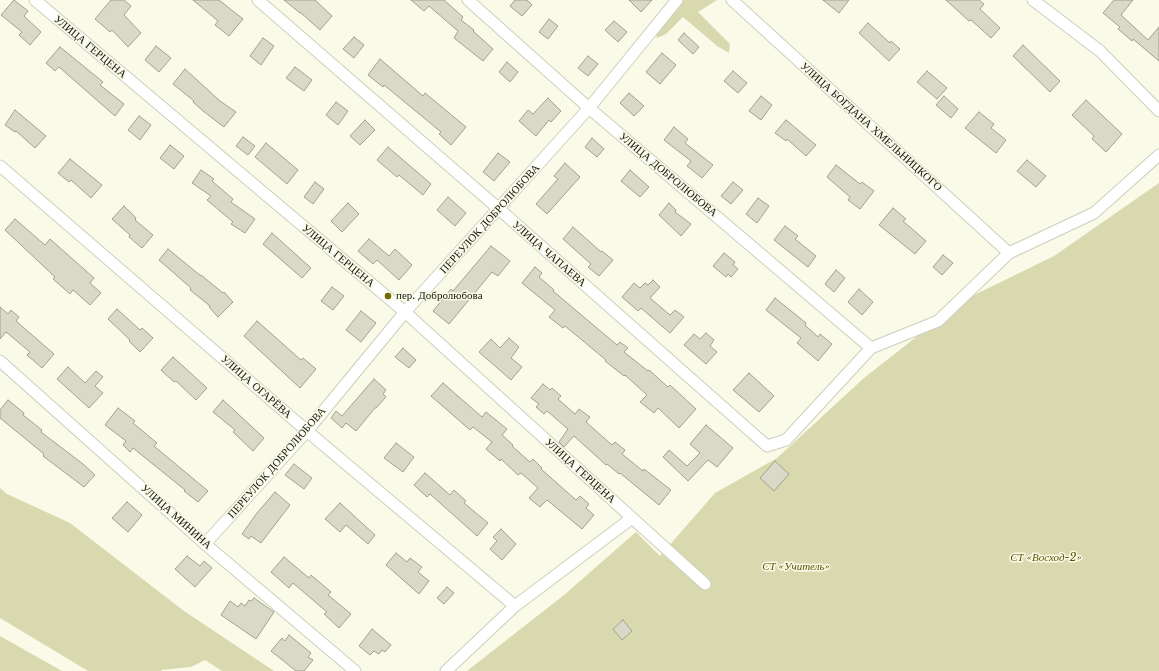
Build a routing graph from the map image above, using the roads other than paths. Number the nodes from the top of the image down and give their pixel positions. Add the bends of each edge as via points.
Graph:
1 (35, 0) edge
2 (258, 0) edge
3 (468, 0) edge
4 (677, 0) edge
5 (732, 0) edge
6 (1033, 0) edge
7 (589, 108) junction
8 (1159, 111) edge
9 (1159, 155) edge
10 (0, 166) edge
11 (499, 209) junction
12 (1009, 253) junction
13 (405, 312) junction
14 (871, 348) junction
15 (0, 361) edge
16 (306, 431) junction
17 (632, 518) junction
18 (205, 544) junction
19 (705, 584) dead end
20 (515, 606) junction
21 (355, 671) edge
22 (446, 671) edge

1 - 13 street, УЛИЦА ГЕРЦЕНА
2 - 11 street, УЛИЦА ЧАПАЕВА
3 - 7 street, УЛИЦА ДОБРОЛЮБОВА
4 - 7 street, ПЕРЕУЛОК ДОБРОЛЮБОВА
5 - 12 street, УЛИЦА БОГДАНА ХМЕЛЬНИЦКОГО
6 - 8 street via 1100,51
7 - 11 street, ПЕРЕУЛОК ДОБРОЛЮБОВА
7 - 14 street, УЛИЦА ДОБРОЛЮБОВА
9 - 12 street via 1094,213
10 - 16 street, УЛИЦА ОГАРЁВА
11 - 13 street, ПЕРЕУЛОК ДОБРОЛЮБОВА
11 - 14 street, УЛИЦА ЧАПАЕВА via 767,446 786,440
12 - 14 street via 938,321
13 - 16 street, ПЕРЕУЛОК ДОБРОЛЮБОВА
13 - 17 street, УЛИЦА ГЕРЦЕНА
15 - 18 street, УЛИЦА МИНИНА
16 - 18 street, ПЕРЕУЛОК ДОБРОЛЮБОВА
16 - 20 street, УЛИЦА ОГАРЁВА
17 - 19 street, УЛИЦА ГЕРЦЕНА
17 - 20 street
18 - 21 street, УЛИЦА МИНИНА
20 - 22 street

